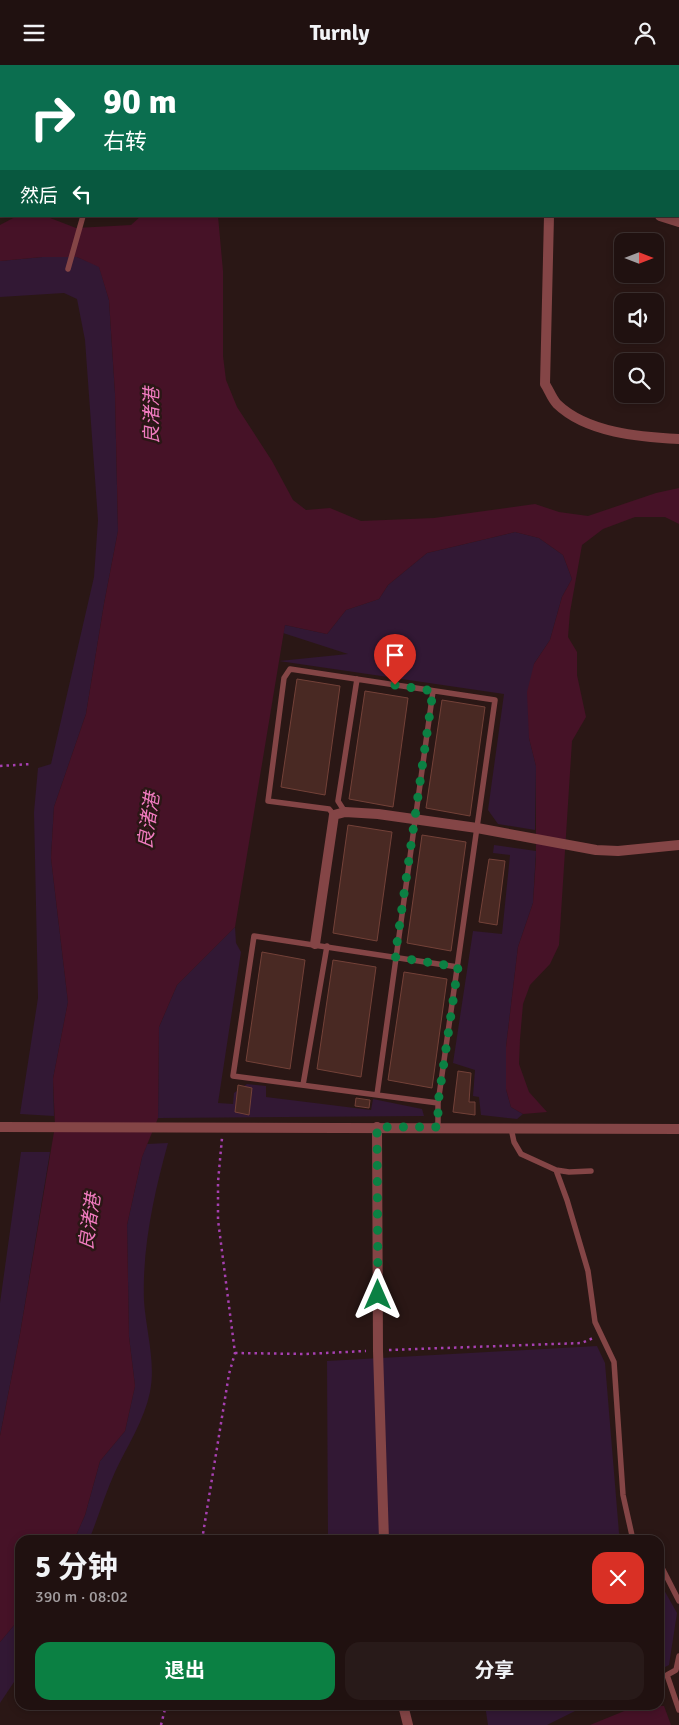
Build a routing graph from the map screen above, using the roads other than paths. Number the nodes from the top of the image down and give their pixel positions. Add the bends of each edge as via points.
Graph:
1 (83, 217) edge
2 (549, 217) edge
3 (663, 217) edge
4 (679, 222) edge
5 (68, 269) dead end
6 (679, 439) edge
7 (357, 679) junction
8 (433, 691) junction
9 (340, 814) junction
10 (414, 819) junction
11 (477, 828) junction
12 (679, 845) edge
13 (315, 944) junction
14 (326, 946) junction
15 (395, 957) junction
16 (458, 967) junction
17 (303, 1085) junction
18 (377, 1095) junction
19 (438, 1103) junction
20 (0, 1127) edge
21 (377, 1127) junction
22 (438, 1127) junction
23 (511, 1128) junction
24 (679, 1129) edge
25 (556, 1170) junction
26 (591, 1171) dead end
27 (384, 1535) edge
28 (632, 1535) edge
29 (664, 1572) edge
30 (679, 1601) edge
31 (679, 1656) edge
32 (404, 1710) edge
33 (679, 1710) edge
34 (408, 1725) edge

1 - 5 lane
2 - 6 street via 545,384 557,403 578,419 630,436
3 - 4 street
7 - 8 lane
7 - 9 lane via 338,801
7 - 9 lane via 290,669 284,678 268,801 329,809
8 - 10 lane
8 - 11 lane via 495,700
9 - 10 street
9 - 13 street
10 - 11 street
10 - 15 lane
11 - 12 street via 596,850
11 - 16 lane
13 - 14 lane
13 - 17 lane via 254,936 233,1076
14 - 15 lane
14 - 17 lane
15 - 16 lane
15 - 18 lane
16 - 19 lane
17 - 18 lane
18 - 19 lane
19 - 22 lane
20 - 21 street
21 - 22 street
21 - 27 street via 378,1351
22 - 23 street
23 - 24 street
23 - 25 lane via 521,1154
25 - 26 lane via 569,1173
25 - 28 lane via 588,1271 595,1322 614,1362 623,1495
29 - 30 lane
31 - 33 lane via 676,1670 667,1675
32 - 34 street

